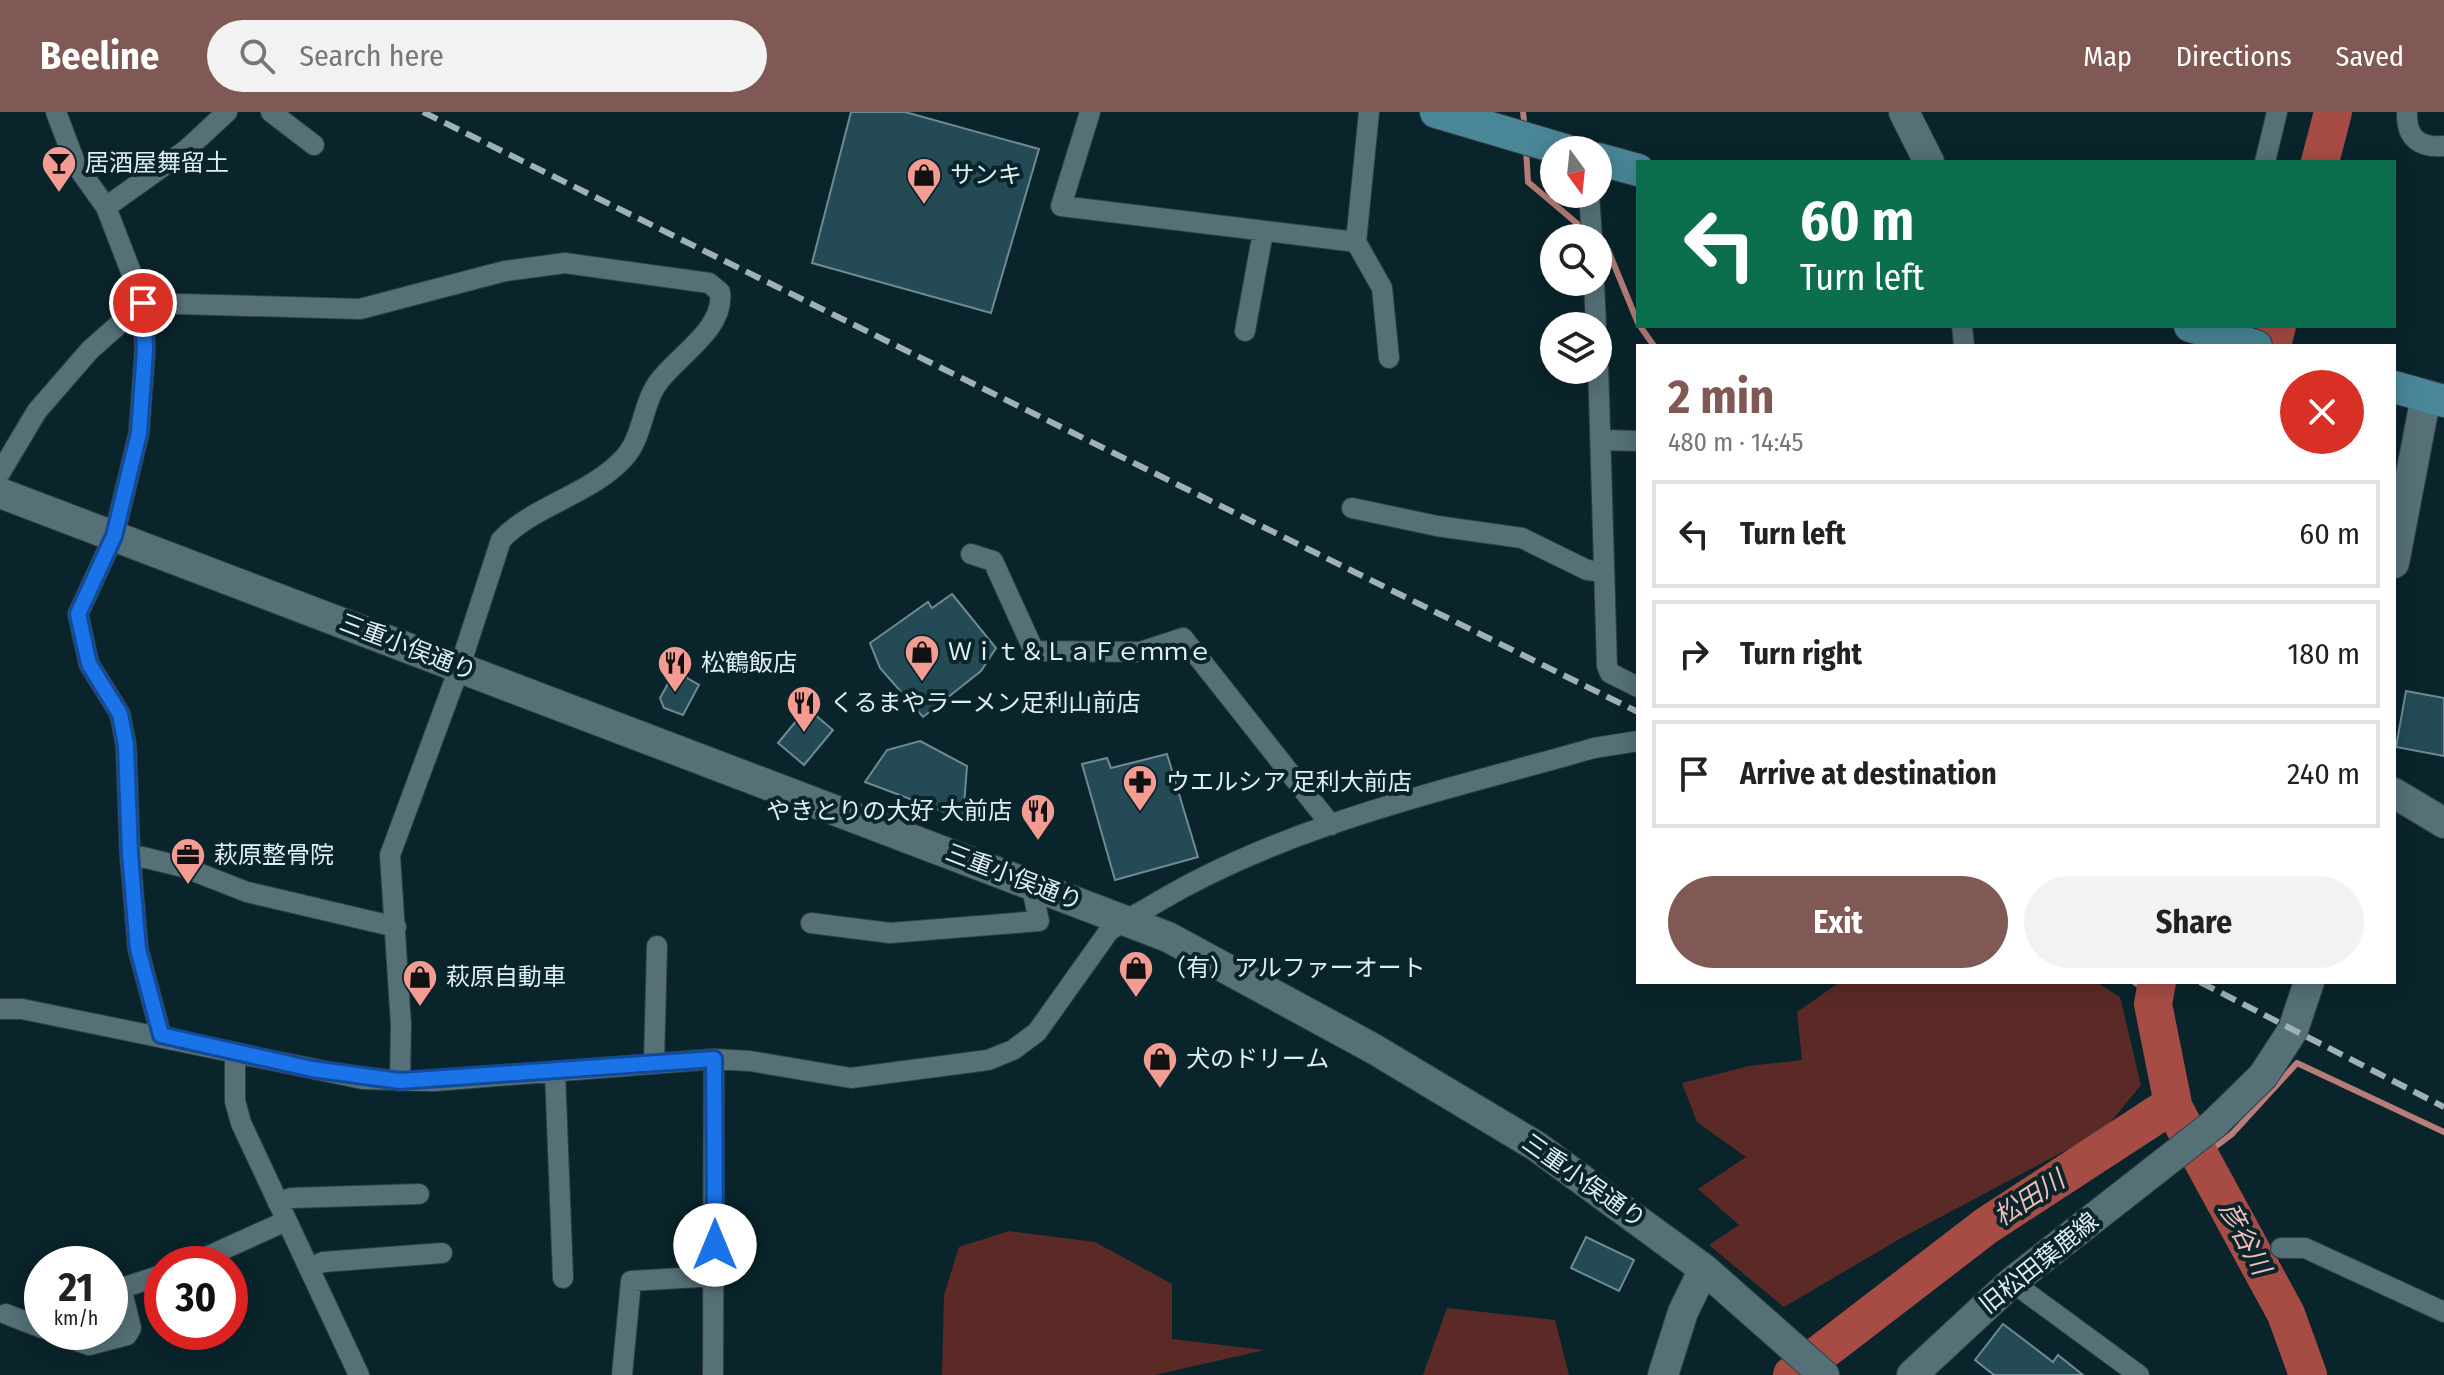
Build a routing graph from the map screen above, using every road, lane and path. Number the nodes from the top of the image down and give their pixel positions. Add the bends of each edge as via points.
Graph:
1 (227, 112) edge
2 (271, 112) edge
3 (1090, 112) edge
4 (1369, 112) edge
5 (1436, 112) edge
6 (1904, 112) edge
7 (2277, 112) edge
8 (2407, 112) edge
9 (53, 113) edge
10 (1540, 143) edge
11 (314, 145) dead end
12 (2444, 146) edge
13 (1928, 160) edge
14 (2265, 160) edge
15 (1612, 163) edge
16 (1636, 169) edge
17 (106, 207) junction
18 (1263, 232) junction
19 (1356, 242) junction
20 (143, 303) junction
21 (2196, 328) edge
22 (1245, 331) dead end
23 (2232, 339) edge
24 (1389, 358) dead end
25 (1599, 384) edge
26 (2396, 388) edge
27 (2435, 399) edge
28 (1602, 440) junction
29 (1636, 441) edge
30 (0, 473) edge
31 (0, 493) edge
32 (1352, 508) dead end
33 (114, 536) junction
34 (971, 554) dead end
35 (2396, 555) edge
36 (1604, 572) junction
37 (460, 666) junction
38 (1636, 686) edge
39 (1636, 741) edge
40 (2396, 794) edge
41 (2444, 823) edge
42 (1331, 825) junction
43 (130, 854) junction
44 (1037, 886) junction
45 (1125, 919) junction
46 (811, 923) dead end
47 (396, 927) junction
48 (657, 946) dead end
49 (2308, 984) edge
50 (0, 1009) edge
51 (161, 1035) junction
52 (235, 1053) junction
53 (714, 1059) junction
54 (654, 1062) junction
55 (555, 1072) junction
56 (400, 1081) junction
57 (419, 1194) dead end
58 (282, 1212) junction
59 (222, 1246) edge
60 (2281, 1248) dead end
61 (442, 1253) dead end
62 (310, 1268) junction
63 (1704, 1269) junction
64 (715, 1276) junction
65 (563, 1278) dead end
66 (2012, 1282) junction
67 (2444, 1312) edge
68 (6, 1314) dead end
69 (24, 1321) edge
70 (359, 1375) edge
71 (622, 1375) edge
72 (713, 1375) edge
73 (1663, 1375) edge
74 (1824, 1375) edge
75 (1912, 1375) edge
76 (2139, 1375) edge

1 - 17 street via 186,150
2 - 11 street
3 - 18 street via 1061,206
4 - 19 street
5 - 10 main road
6 - 13 street
7 - 14 street
8 - 12 street via 2412,138 2430,147
9 - 17 street via 76,165
15 - 16 main road
17 - 20 street
18 - 19 street
18 - 22 street
19 - 24 street via 1382,288
20 - 30 street via 90,350 37,411
20 - 33 street via 139,433
20 - 37 street via 360,309 505,271 565,263 709,283 720,292 722,307 657,383 623,459 501,540
21 - 23 main road
25 - 28 street
26 - 27 main road
27 - 35 street
28 - 29 street
28 - 36 street
31 - 33 street, 三重小俣通り
32 - 36 street via 1522,538 1587,570
33 - 37 street, 三重小俣通り
33 - 43 street via 78,614 89,664 120,714
34 - 42 street via 993,561 1034,651 1140,652 1183,638
36 - 38 street via 1607,666 1610,673
37 - 44 street, 三重小俣通り
37 - 47 street via 390,855
39 - 42 street via 1594,748
40 - 41 street
42 - 45 street via 1223,866
43 - 47 street via 183,867 247,892
43 - 51 street via 138,949
44 - 45 street, 三重小俣通り
44 - 46 street via 1039,921 890,933
45 - 53 street via 1109,931 1037,1032 988,1060 851,1078
45 - 63 street, 三重小俣通り via 1270,992 1522,1138
47 - 56 street
48 - 54 street
49 - 66 street, 旧松田葉鹿線 via 2302,1009 2263,1076 2203,1133
50 - 51 street
51 - 52 street
52 - 56 street via 363,1079
52 - 58 street via 235,1101
53 - 54 street
53 - 64 street
54 - 55 street
55 - 56 street
55 - 65 street
57 - 58 street via 291,1198
58 - 59 street
58 - 62 street
60 - 67 street via 2305,1248
61 - 62 street via 323,1262
62 - 70 street
63 - 73 street via 1683,1312
63 - 74 street, 三重小俣通り
64 - 71 street via 631,1281
64 - 72 street
66 - 75 street, 旧松田葉鹿線
66 - 76 street
68 - 69 street

